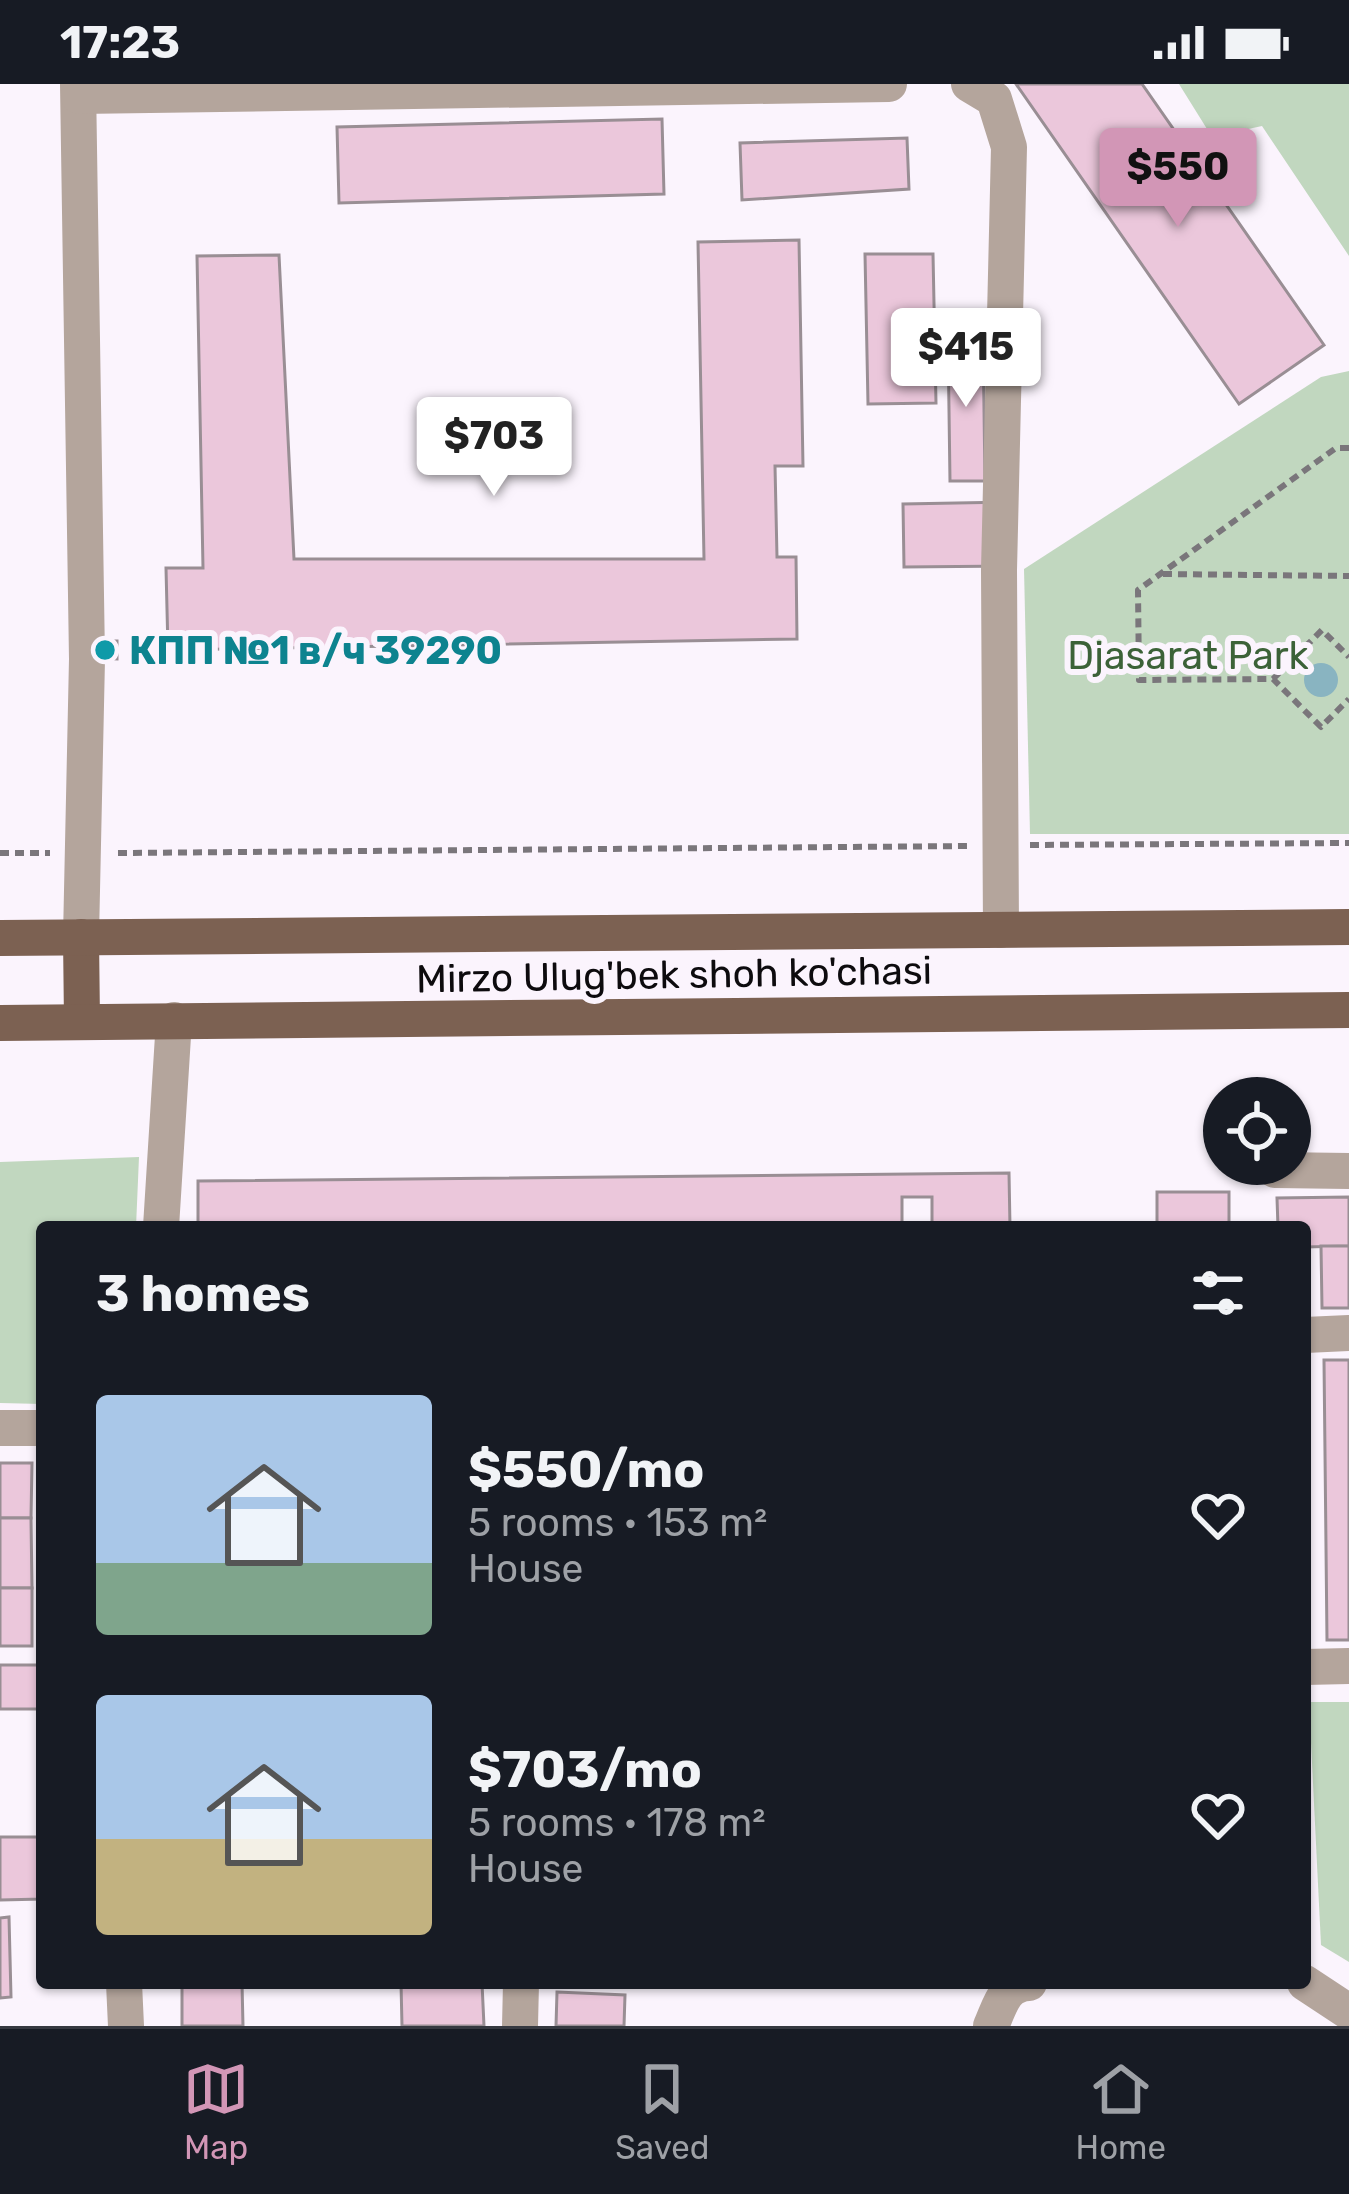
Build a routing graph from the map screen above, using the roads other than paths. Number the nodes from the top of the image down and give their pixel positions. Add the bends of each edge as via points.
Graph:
1 (889, 84) edge
2 (969, 84) edge
3 (79, 90) edge
4 (1349, 927) edge
5 (1000, 930) junction
6 (0, 938) edge
7 (81, 938) junction
8 (1349, 1010) edge
9 (174, 1020) junction
10 (82, 1022) junction
11 (0, 1023) edge
12 (1311, 1170) edge
13 (1349, 1171) edge
14 (161, 1221) edge
15 (1349, 1334) edge
16 (1311, 1335) edge
17 (0, 1428) edge
18 (36, 1428) edge
19 (1349, 1666) edge
20 (1311, 1667) edge
21 (1311, 1987) edge
22 (124, 1989) edge
23 (521, 1989) edge
24 (1008, 1989) edge
25 (1349, 2012) edge
26 (126, 2026) edge
27 (520, 2026) edge
28 (991, 2026) edge

1 - 3 street
2 - 5 street via 994,99 1010,147
3 - 7 street via 87,659
4 - 5 main road, Mirzo Ulug'bek shoh ko'chasi
5 - 7 main road, Mirzo Ulug'bek shoh ko'chasi
6 - 7 main road, Mirzo Ulug'bek shoh ko'chasi
7 - 10 main road
8 - 9 main road, Mirzo Ulug'bek shoh ko'chasi
9 - 10 main road, Mirzo Ulug'bek shoh ko'chasi
9 - 14 street
10 - 11 main road, Mirzo Ulug'bek shoh ko'chasi
12 - 13 street
15 - 16 street
17 - 18 street
19 - 20 street
21 - 25 street
22 - 26 street
23 - 27 street
24 - 28 street

